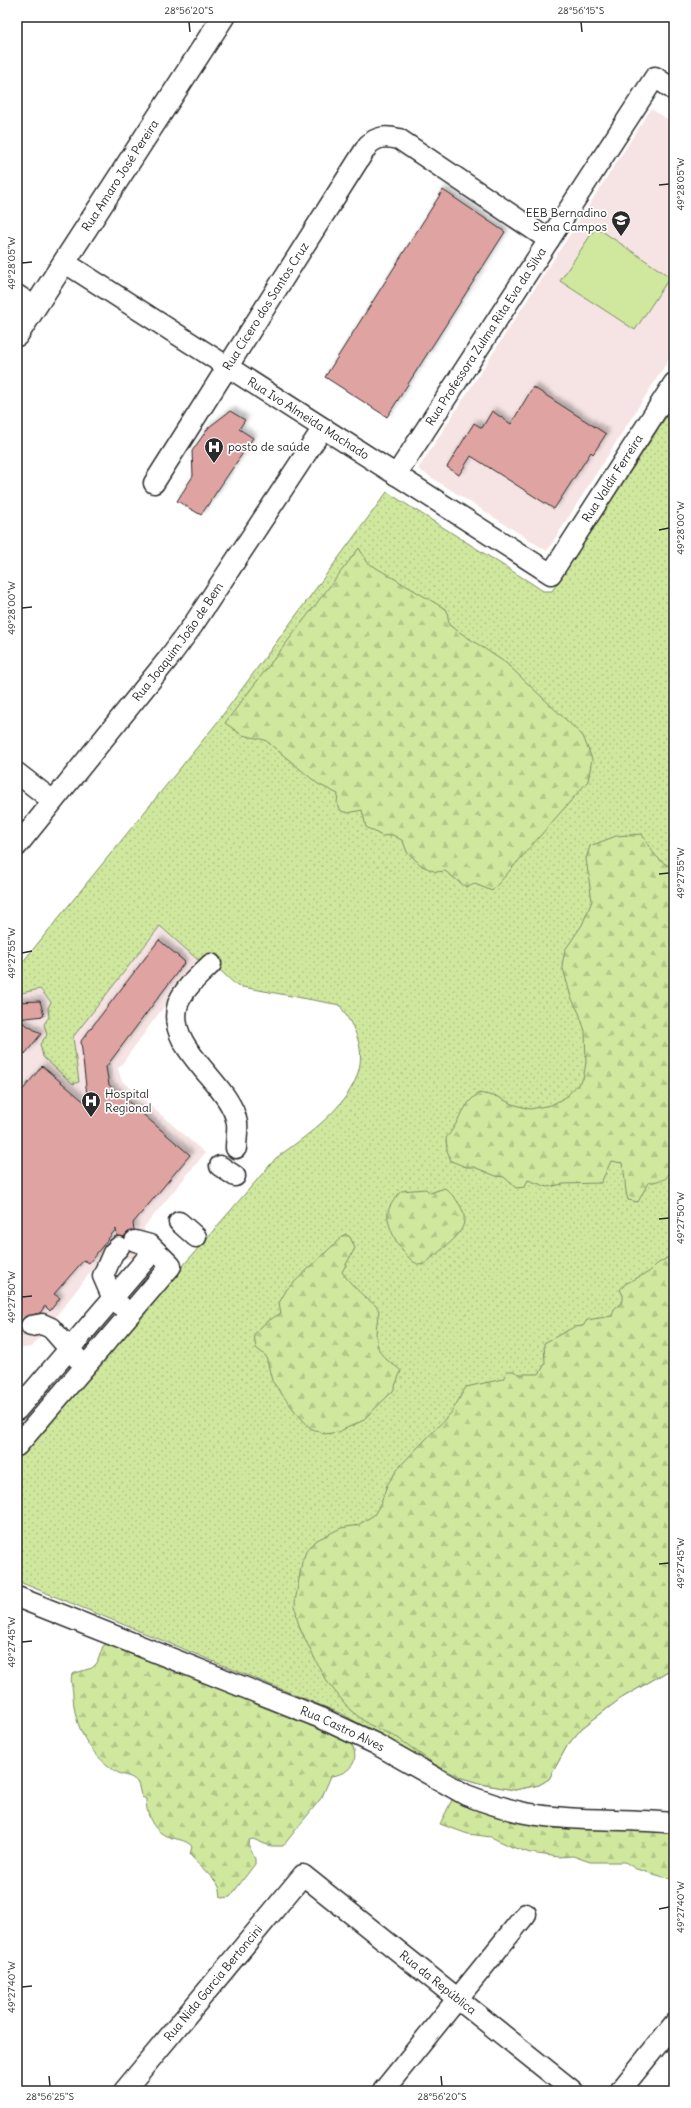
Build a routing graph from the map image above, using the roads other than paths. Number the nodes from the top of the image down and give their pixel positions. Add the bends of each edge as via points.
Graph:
1 (216, 20) edge
2 (674, 90) edge
3 (549, 240) junction
4 (64, 262) junction
5 (17, 295) edge
6 (35, 307) junction
7 (17, 335) edge
8 (228, 367) junction
9 (674, 383) edge
10 (323, 428) junction
11 (396, 475) junction
12 (154, 482) dead end
13 (552, 574) joint
14 (17, 773) edge
15 (53, 801) junction
16 (17, 846) edge
17 (211, 964) dead end
18 (236, 1148) dead end
19 (179, 1222) dead end
20 (196, 1237) dead end
21 (154, 1250) junction
22 (113, 1299) junction
23 (130, 1314) junction
24 (31, 1326) tunnel mouth
25 (69, 1349) junction
26 (85, 1367) junction
27 (17, 1410) edge
28 (20, 1436) edge
29 (17, 1597) edge
30 (674, 1823) edge
31 (303, 1875) joint
32 (526, 1914) dead end
33 (458, 1999) junction
34 (674, 2024) edge
35 (124, 2091) edge
36 (383, 2091) edge
37 (573, 2091) edge
38 (620, 2091) edge

1 - 4 main road, Rua Amaro José Pereira
2 - 3 street, Rua Professora Zulma Rita Eva da Silva via 655,77
3 - 8 street, Rua Cícero dos Santos Cruz via 399,139 383,137 374,140 368,145
3 - 11 street, Rua Professora Zulma Rita Eva da Silva
4 - 6 main road, Rua Amaro José Pereira
4 - 8 street, Rua Ivo Almeida Machado
5 - 6 street
6 - 7 main road, Rua Amaro José Pereira
8 - 10 street, Rua Ivo Almeida Machado
8 - 12 street, Rua Cícero dos Santos Cruz
9 - 13 street, Rua Valdir Ferreira
10 - 11 street, Rua Ivo Almeida Machado
10 - 15 street, Rua Joaquim João de Bem via 189,630
11 - 13 street, Rua Ivo Almeida Machado
14 - 15 street
15 - 16 street, Rua Joaquim João de Bem
17 - 18 street via 188,987 178,1003 176,1024 184,1044 231,1107 237,1123
19 - 20 street
21 - 22 street
21 - 22 street via 150,1245 127,1244 113,1253 103,1276
21 - 23 street via 171,1266
22 - 23 street
22 - 25 street
23 - 26 street
24 - 25 street via 42,1324 51,1328
25 - 26 street
25 - 27 street
26 - 28 street
29 - 30 street, Rua Castro Alves via 328,1721 376,1744 466,1795 525,1813 546,1816
31 - 33 street, Rua da República
31 - 35 street, Rua Nida Garcia Bertoncini
32 - 33 street
33 - 36 street
33 - 37 street, Rua da República
34 - 38 street

